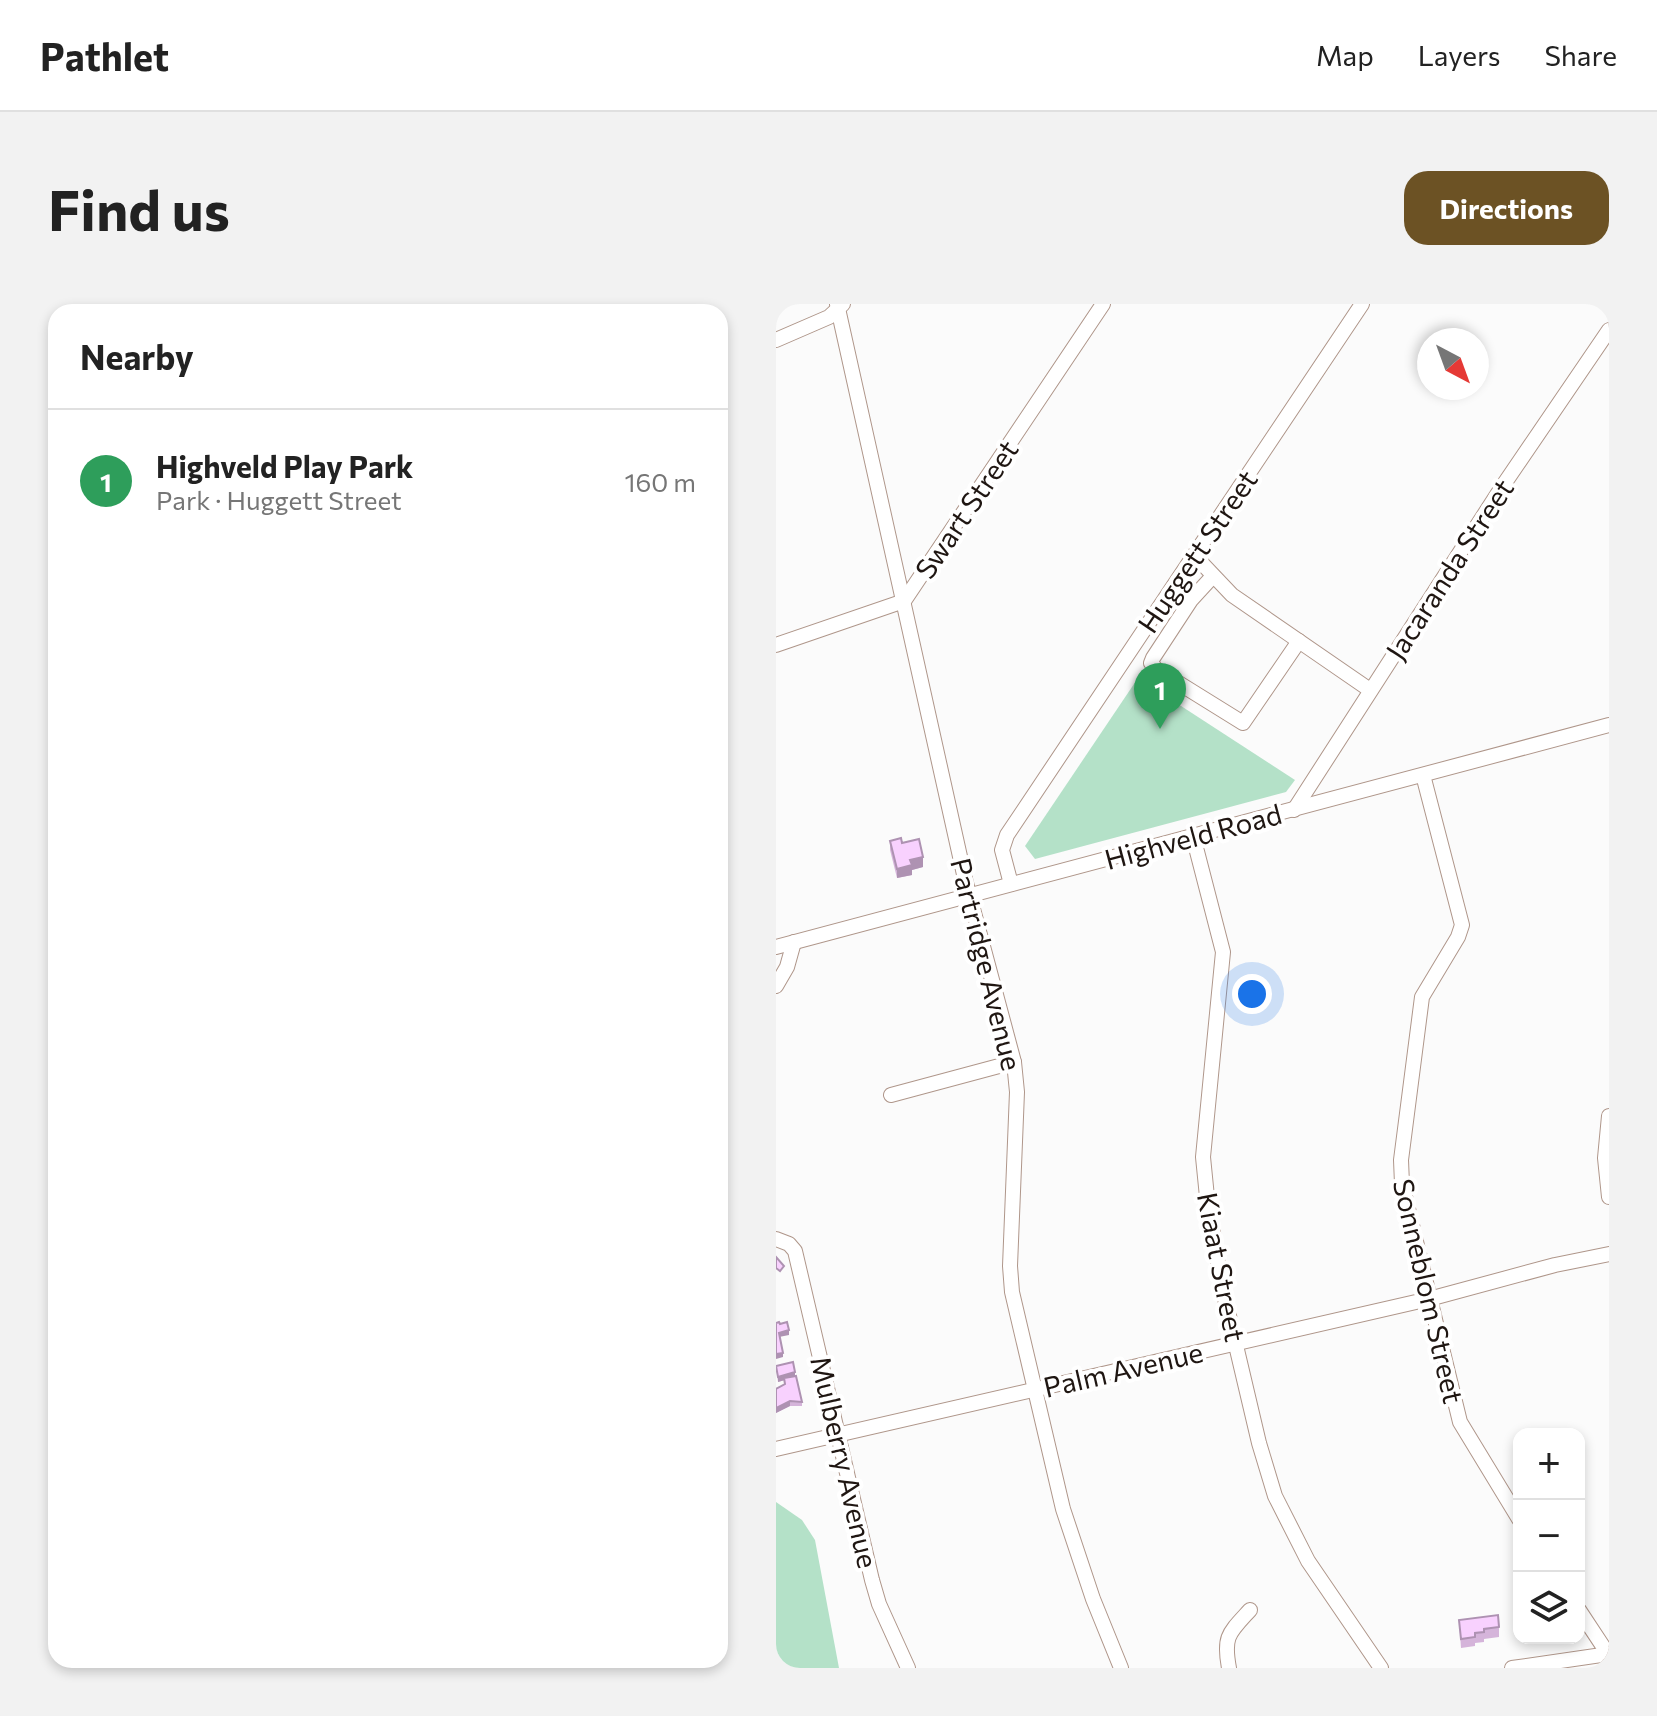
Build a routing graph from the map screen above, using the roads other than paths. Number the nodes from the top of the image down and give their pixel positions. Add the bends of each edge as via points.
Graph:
1 (1103, 304) edge
2 (1362, 304) edge
3 (839, 306) edge
4 (1609, 330) edge
5 (776, 340) edge
6 (1194, 555) junction
7 (1213, 576) junction
8 (904, 601) junction
9 (1299, 641) junction
10 (776, 645) edge
11 (1370, 690) junction
12 (1609, 725) edge
13 (1423, 775) junction
14 (1294, 810) junction
15 (1193, 836) junction
16 (1011, 884) junction
17 (969, 895) junction
18 (794, 942) junction
19 (776, 947) edge
20 (776, 986) edge
21 (1014, 1062) junction
22 (891, 1095) dead end
23 (1609, 1116) edge
24 (1609, 1197) edge
25 (776, 1239) edge
26 (1609, 1254) edge
27 (1429, 1299) junction
28 (1237, 1344) junction
29 (1034, 1389) junction
30 (839, 1434) junction
31 (776, 1449) edge
32 (1513, 1509) edge
33 (1250, 1610) dead end
34 (1585, 1619) edge
35 (1609, 1654) edge
36 (908, 1668) edge
37 (1121, 1668) edge
38 (1229, 1668) edge
39 (1381, 1668) edge
40 (1512, 1668) edge

1 - 8 street, Swart Street
2 - 6 street, Huggett Street
3 - 5 street via 829,317
3 - 8 street, Partridge Avenue
4 - 11 street, Jacaranda Street
6 - 7 street
6 - 16 street, Huggett Street via 1007,835 1002,850
7 - 9 street
7 - 9 street via 1153,658 1156,669 1243,723
8 - 10 street, Swart Street
8 - 17 street, Partridge Avenue
9 - 11 street
11 - 14 street, Jacaranda Street
12 - 13 street, Highveld Road
13 - 14 street, Highveld Road
13 - 27 street, Sonneblom Street via 1462,925 1422,997 1401,1160
14 - 15 street, Highveld Road
15 - 16 street, Highveld Road
15 - 28 street, Kiaat Street via 1223,952 1203,1157 1222,1286
16 - 17 street, Highveld Road
17 - 18 street, Highveld Road
17 - 21 street, Partridge Avenue
18 - 19 street, Highveld Road
18 - 20 street
21 - 22 street
21 - 29 street, Partridge Avenue via 1010,1277
23 - 24 street
25 - 30 street, Mulberry Avenue via 795,1251
26 - 27 street, Palm Avenue
27 - 28 street, Palm Avenue
27 - 32 street, Sonneblom Street via 1460,1422
28 - 29 street, Palm Avenue
28 - 39 street, Kiaat Street via 1259,1443 1286,1522
29 - 30 street, Palm Avenue
29 - 37 street, Partridge Avenue via 1063,1509
30 - 31 street, Palm Avenue
30 - 36 street, Mulberry Avenue via 875,1593
33 - 38 street via 1228,1635
34 - 35 street
35 - 40 street

